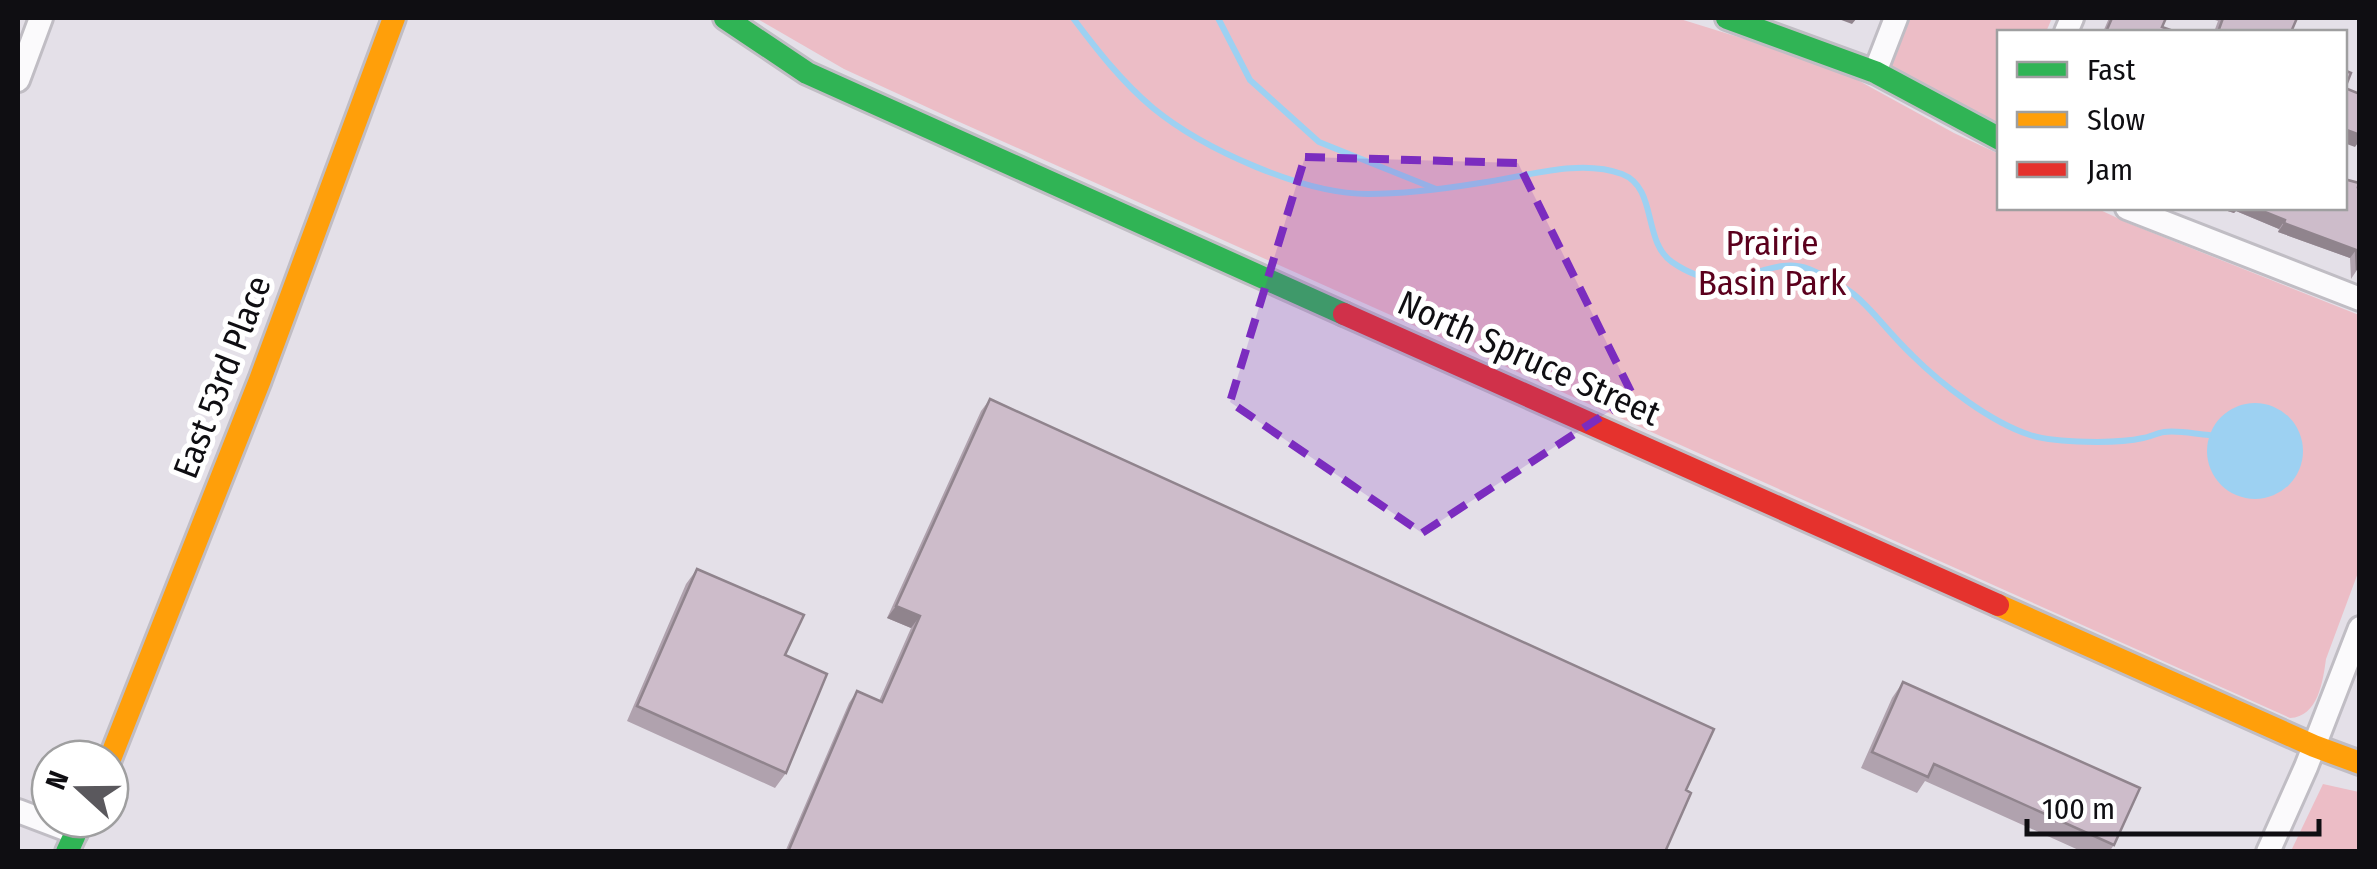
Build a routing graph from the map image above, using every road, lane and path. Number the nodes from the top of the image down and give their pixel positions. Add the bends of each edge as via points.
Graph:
1 (41, 18) edge
2 (394, 18) edge
3 (725, 18) edge
4 (1727, 18) edge
5 (1896, 18) edge
6 (1874, 72) junction
7 (18, 80) edge
8 (1997, 137) edge
9 (2133, 210) edge
10 (2360, 299) edge
11 (2360, 628) edge
12 (118, 739) edge
13 (2314, 746) junction
14 (2360, 763) edge
15 (2268, 852) edge

1 - 7 street
2 - 12 street, East 53rd Place
3 - 13 street, North Spruce Street via 807,72 948,137
4 - 6 street
5 - 6 street
6 - 8 street
9 - 10 street
11 - 13 street
13 - 14 street, North Spruce Street
13 - 15 street

